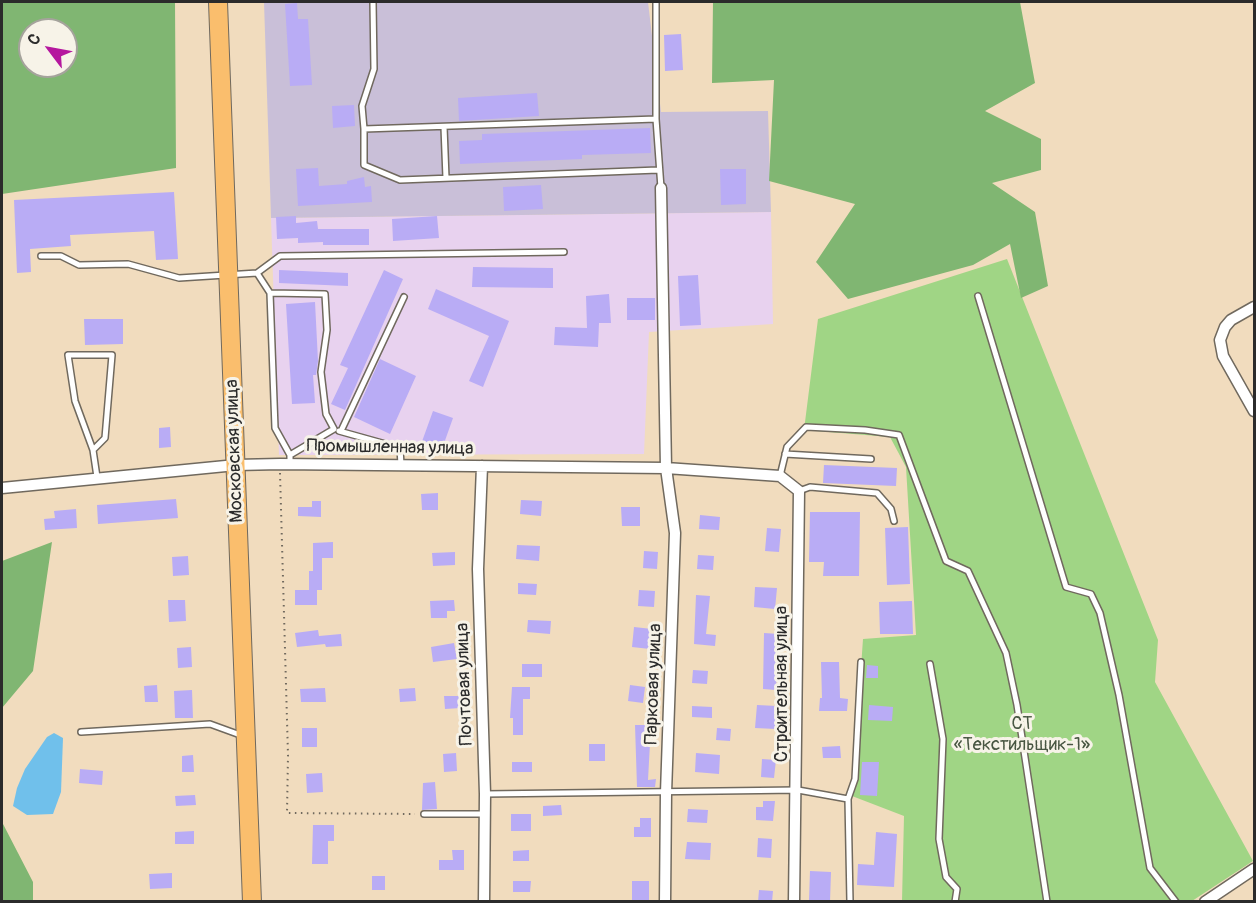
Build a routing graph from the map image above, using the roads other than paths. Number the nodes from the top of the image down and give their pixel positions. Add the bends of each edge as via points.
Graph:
1 (218, 2) edge
2 (373, 2) edge
3 (656, 2) edge
4 (656, 119) junction
5 (444, 127) junction
6 (364, 129) junction
7 (658, 170) junction
8 (446, 178) junction
9 (661, 188) joint
10 (564, 252) dead end
11 (41, 256) dead end
12 (257, 273) junction
13 (227, 274) junction
14 (270, 293) junction
15 (978, 296) dead end
16 (404, 297) dead end
17 (1254, 307) edge
18 (1254, 411) edge
19 (334, 429) junction
20 (341, 431) junction
21 (93, 450) junction
22 (785, 454) junction
23 (872, 459) dead end
24 (287, 461) junction
25 (236, 465) junction
26 (401, 465) junction
27 (482, 466) junction
28 (666, 468) junction
29 (780, 476) junction
30 (97, 477) junction
31 (2, 488) edge
32 (800, 491) junction
33 (894, 521) dead end
34 (861, 663) dead end
35 (930, 664) dead end
36 (81, 732) dead end
37 (245, 736) junction
38 (798, 790) junction
39 (666, 793) junction
40 (484, 794) junction
41 (848, 799) junction
42 (424, 814) road end
43 (484, 814) junction
44 (1254, 869) edge
45 (252, 902) edge
46 (484, 902) edge
47 (665, 902) edge
48 (794, 902) edge
49 (850, 902) edge
50 (955, 902) edge
51 (1047, 902) edge
52 (1176, 902) edge
53 (1205, 902) edge

1 - 13 highway, Московская улица
2 - 6 lane via 374,69 362,106
3 - 4 lane
4 - 5 lane
4 - 7 lane
5 - 6 lane
5 - 8 lane
6 - 8 lane via 364,165 400,180
7 - 8 lane
7 - 9 lane
9 - 28 street, Парковая улица
10 - 12 lane via 280,256
11 - 13 lane via 61,256 79,265 128,264 179,278
12 - 13 lane
12 - 14 lane
13 - 25 highway, Московская улица
14 - 19 lane via 325,294 327,330 321,372 326,414
14 - 24 lane via 275,428
15 - 52 lane via 1065,587 1091,594 1100,613 1150,868
16 - 20 lane
17 - 18 street via 1232,320 1220,340 1223,356
19 - 20 lane
19 - 24 lane
20 - 26 lane via 400,448
21 - 21 lane via 105,438 112,355 68,355 75,401
21 - 30 lane
22 - 23 lane
22 - 29 lane
22 - 51 lane via 806,427 899,435 946,561 968,571 1006,653
24 - 25 street, Промышленная улица
24 - 26 street, Промышленная улица
25 - 30 street, Промышленная улица
25 - 37 highway, Московская улица
26 - 27 street, Промышленная улица
27 - 28 street, Промышленная улица
27 - 40 street, Почтовая улица via 478,569
28 - 29 street, Промышленная улица
28 - 39 street, Парковая улица via 675,533
29 - 32 street
30 - 31 street, Промышленная улица
32 - 33 lane via 810,487 877,493 891,509
32 - 38 street, Строительная улица
34 - 41 lane via 855,779
35 - 50 lane via 943,739 939,839 946,877 957,890
36 - 37 lane via 210,724
37 - 45 highway, Московская улица
38 - 39 lane
38 - 41 lane
38 - 48 street, Строительная улица
39 - 40 lane
39 - 47 street, Парковая улица
40 - 43 street, Почтовая улица
41 - 49 lane
42 - 43 lane
43 - 46 street, Почтовая улица
44 - 53 street

